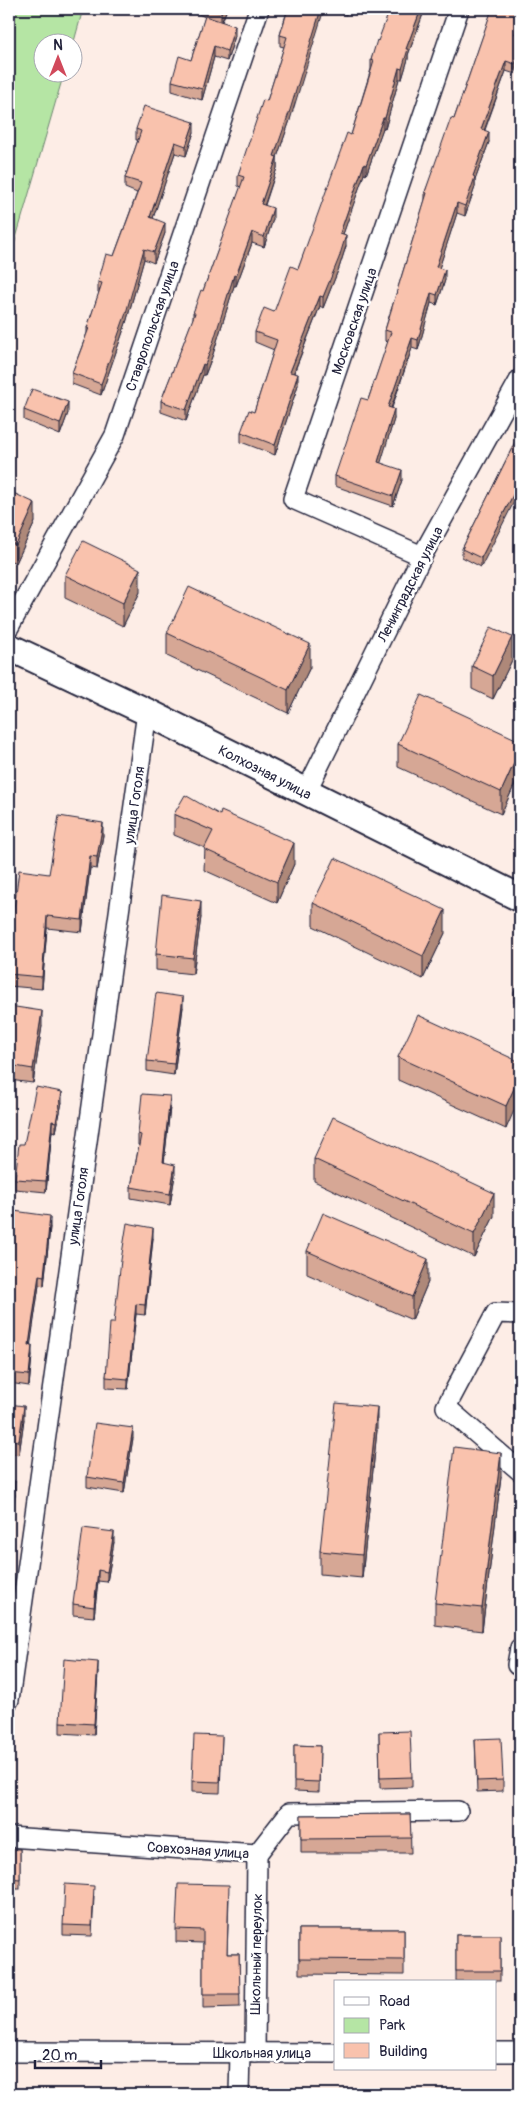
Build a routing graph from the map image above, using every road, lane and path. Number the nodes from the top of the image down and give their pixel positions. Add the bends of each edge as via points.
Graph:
1 (259, 9) edge
2 (459, 9) edge
3 (520, 380) edge
4 (422, 556) junction
5 (9, 627) edge
6 (9, 647) edge
7 (147, 712) junction
8 (306, 792) junction
9 (520, 898) edge
10 (520, 1314) edge
11 (520, 1471) edge
12 (520, 1648) edge
13 (520, 1666) edge
14 (9, 1700) edge
15 (458, 1811) dead end
16 (9, 1837) edge
17 (257, 1854) junction
18 (9, 2052) edge
19 (496, 2052) edge
20 (520, 2052) edge
21 (247, 2053) junction
22 (334, 2053) edge
23 (239, 2094) edge

1 - 5 street, Ставропольская улица via 115,435
2 - 4 street, Московская улица via 293,499
3 - 4 street, Ленинградская улица
4 - 8 street, Ленинградская улица
6 - 7 main road, Колхозная улица
7 - 8 main road, Колхозная улица
7 - 14 street, улица Гоголя
8 - 9 main road, Колхозная улица
10 - 11 street via 496,1314 446,1407
12 - 13 street via 517,1665
15 - 17 street, Совхозная улица via 289,1813
16 - 17 street, Совхозная улица
17 - 21 street, Школьный переулок
18 - 21 street, Школьная улица
19 - 20 street
21 - 22 street, Школьная улица
21 - 23 street, Школьный переулок

